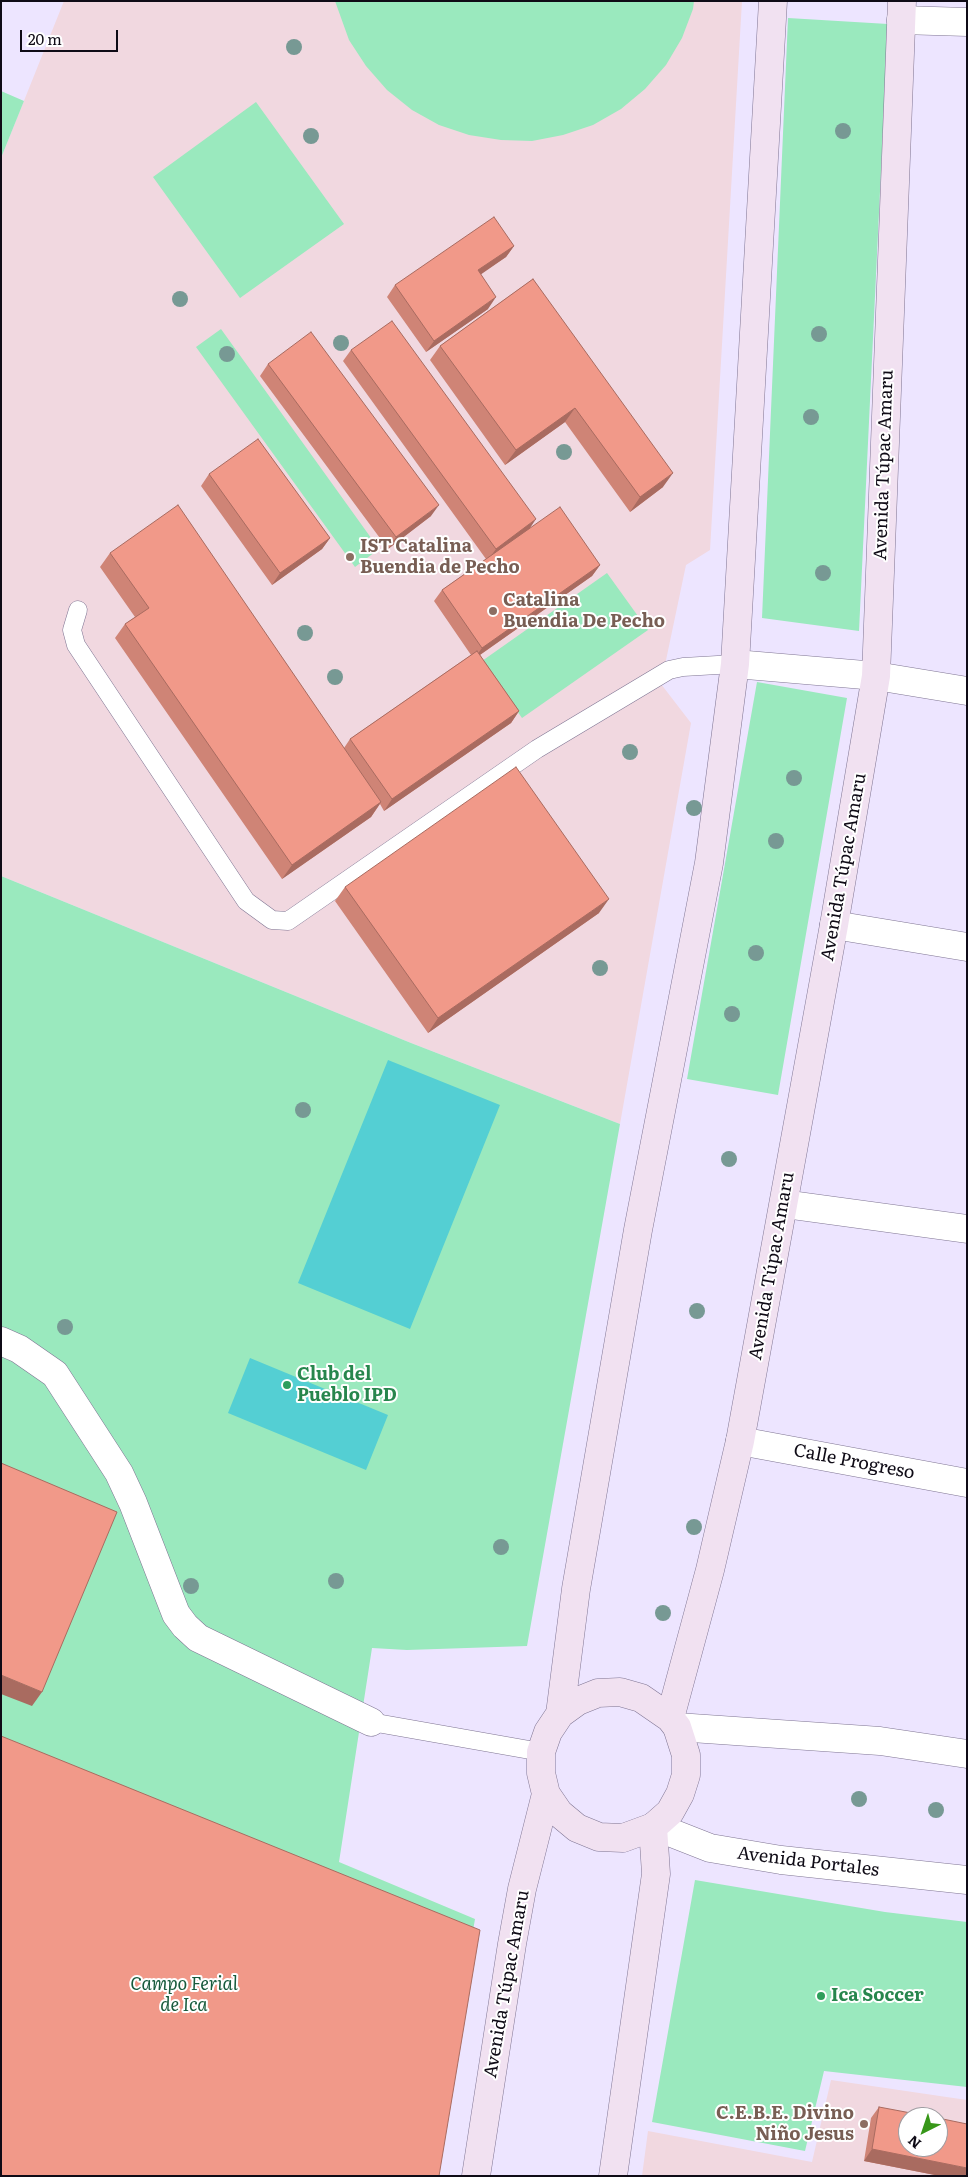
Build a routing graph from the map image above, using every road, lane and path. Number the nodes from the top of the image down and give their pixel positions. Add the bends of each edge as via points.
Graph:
1 (773, 1) edge
2 (901, 11) edge
3 (967, 22) edge
4 (78, 610) dead end
5 (735, 664) junction
6 (876, 676) junction
7 (967, 691) edge
8 (834, 925) junction
9 (967, 947) edge
10 (784, 1204) junction
11 (967, 1229) edge
12 (1, 1341) edge
13 (740, 1441) junction
14 (967, 1484) edge
15 (560, 1714) junction
16 (371, 1722) joint
17 (673, 1722) junction
18 (541, 1752) junction
19 (967, 1754) edge
20 (546, 1794) junction
21 (654, 1826) junction
22 (967, 1880) edge
23 (476, 2176) edge
24 (613, 2176) edge

1 - 5 main road
2 - 3 street
2 - 6 main road, Avenida Túpac Amaru
4 - 5 lane via 72,630 76,645 246,901 272,920 288,921 537,749 669,670
5 - 6 street
5 - 15 main road via 709,863 638,1230 576,1589
6 - 7 street
6 - 8 main road, Avenida Túpac Amaru
8 - 9 street
8 - 10 main road, Avenida Túpac Amaru
10 - 11 street
10 - 13 main road, Avenida Túpac Amaru
12 - 16 street via 19,1349 55,1374 119,1473 176,1614 185,1626 198,1638
13 - 14 street, Calle Progreso
13 - 17 main road, Avenida Túpac Amaru
15 - 17 main road via 578,1701 598,1694 620,1692 641,1698
15 - 18 main road via 548,1732
16 - 18 lane
17 - 19 street via 880,1741
17 - 21 main road via 686,1754 686,1775 670,1812
18 - 20 main road
20 - 21 main road via 565,1818 578,1828 600,1837 623,1838
20 - 23 main road, Avenida Túpac Amaru via 522,1889
21 - 22 street, Avenida Portales via 710,1848 781,1860
21 - 24 main road via 656,1874

